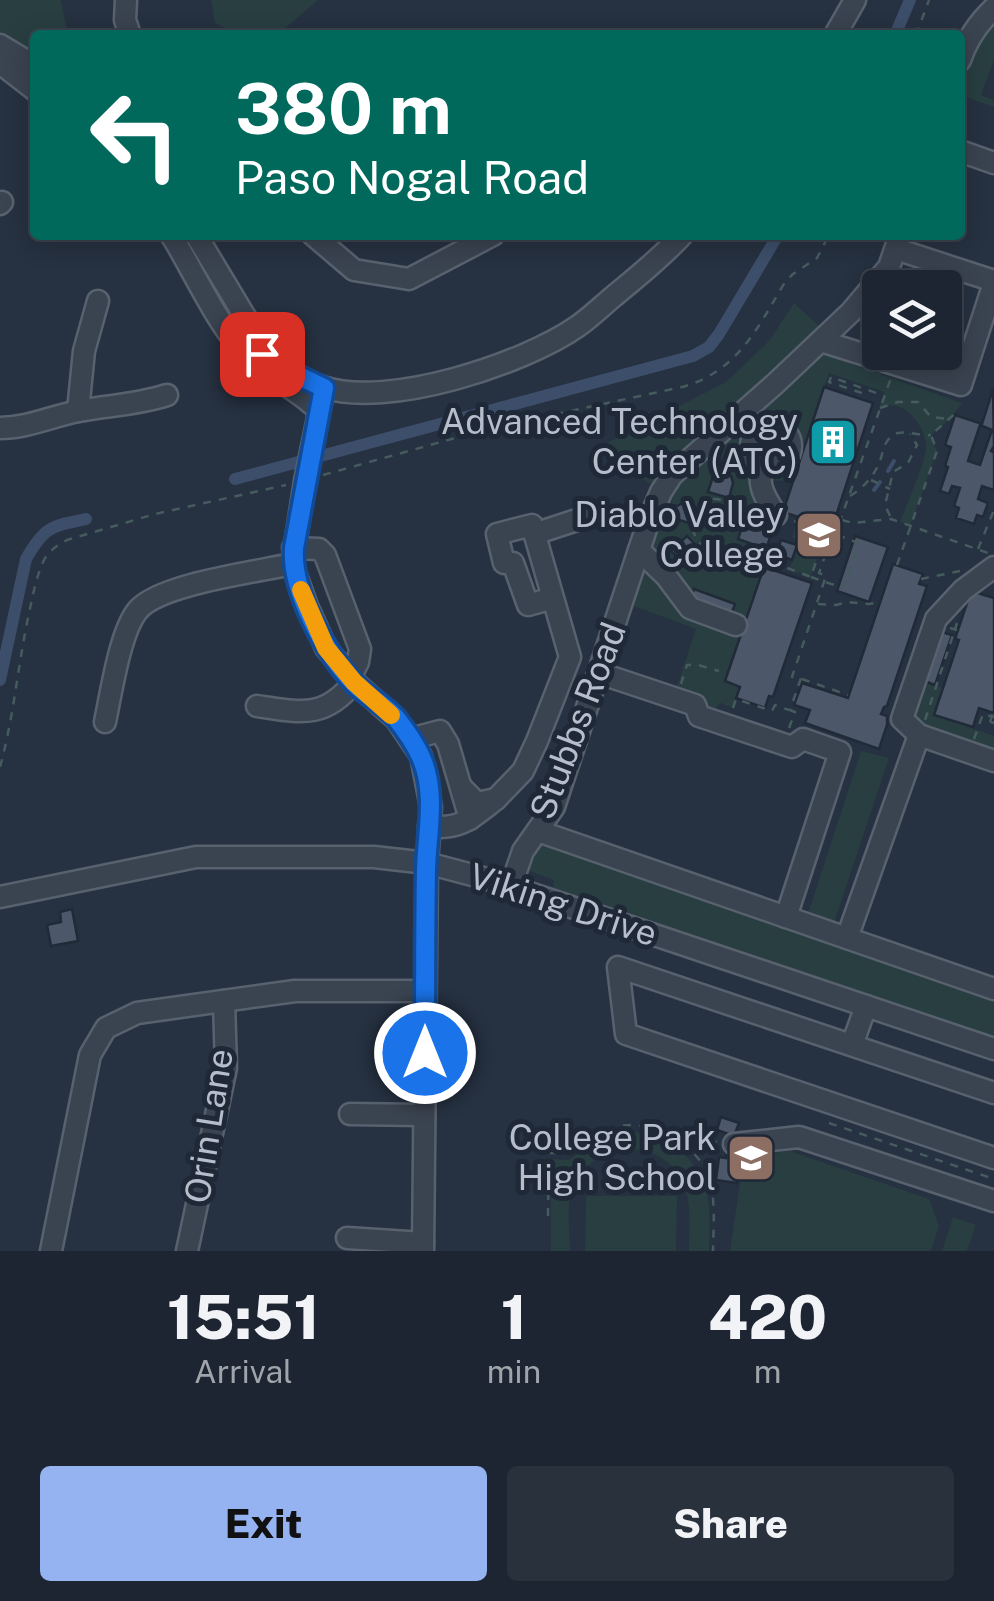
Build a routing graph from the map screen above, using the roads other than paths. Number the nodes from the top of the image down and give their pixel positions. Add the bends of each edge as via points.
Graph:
1 (126, 0) edge
2 (855, 0) edge
3 (994, 8) edge
4 (128, 30) edge
5 (838, 30) edge
6 (0, 44) edge
7 (965, 44) edge
8 (0, 63) edge
9 (30, 63) edge
10 (30, 86) edge
11 (965, 153) edge
12 (994, 163) edge
13 (174, 240) edge
14 (199, 240) edge
15 (318, 240) edge
16 (483, 240) edge
17 (678, 240) edge
18 (894, 241) edge
19 (994, 282) edge
20 (98, 301) dead end
21 (821, 341) junction
22 (254, 352) junction
23 (324, 388) junction
24 (167, 394) dead end
25 (78, 411) junction
26 (319, 411) junction
27 (743, 412) junction
28 (0, 428) edge
29 (758, 431) junction
30 (763, 464) junction
31 (598, 514) dead end
32 (776, 516) road end
33 (534, 534) junction
34 (639, 550) junction
35 (293, 556) junction
36 (983, 568) edge
37 (553, 598) junction
38 (736, 625) dead end
39 (599, 672) junction
40 (352, 680) junction
41 (256, 706) dead end
42 (105, 722) dead end
43 (921, 730) junction
44 (410, 739) junction
45 (994, 760) edge
46 (462, 788) junction
47 (496, 800) junction
48 (470, 819) junction
49 (430, 826) junction
50 (538, 830) junction
51 (426, 864) junction
52 (511, 886) junction
53 (0, 897) edge
54 (786, 916) junction
55 (846, 938) junction
56 (992, 982) edge
57 (425, 991) junction
58 (224, 1001) junction
59 (866, 1006) junction
60 (852, 1045) junction
61 (994, 1049) edge
62 (994, 1093) edge
63 (350, 1114) dead end
64 (424, 1115) junction
65 (734, 1144) road end
66 (994, 1158) edge
67 (994, 1201) edge
68 (347, 1238) dead end
69 (423, 1247) edge
70 (51, 1251) edge
71 (187, 1251) edge

1 - 4 street
2 - 5 street
3 - 7 street
6 - 9 street
8 - 10 street
11 - 12 street
13 - 22 street via 224,330
14 - 22 street via 256,335
15 - 16 street via 354,270 409,279
17 - 23 street via 578,326 538,349 391,392
18 - 19 street
18 - 21 street, Stubbs Road via 881,278
19 - 21 street via 960,385
20 - 25 street
21 - 27 street, Stubbs Road
22 - 23 street
22 - 26 street via 266,374
23 - 26 street
24 - 25 street
25 - 28 street
26 - 35 street
27 - 29 street
27 - 34 street, Stubbs Road via 672,474
29 - 30 street via 751,449
29 - 30 street via 777,426 791,440 785,460
30 - 32 street via 760,490
31 - 33 street
33 - 37 street
33 - 37 street via 532,526 497,534 504,564 513,563 528,605
34 - 38 street via 690,608
34 - 39 street, Stubbs Road
35 - 40 street via 326,648
35 - 40 street via 319,549 325,555 360,649
35 - 42 street via 152,598 136,612 126,629
36 - 43 street via 936,619 902,719
37 - 47 street via 570,657 523,771
39 - 50 street, Stubbs Road via 554,807
39 - 54 street via 792,748 803,739 840,752
40 - 41 street via 326,708
40 - 44 street
43 - 45 street
43 - 55 street
44 - 46 street via 440,731
44 - 49 street via 427,780
46 - 47 street via 477,802
46 - 48 street
47 - 48 street
48 - 49 street via 444,829
49 - 51 street
50 - 52 street, Stubbs Road
50 - 54 street
51 - 52 street, Viking Drive
51 - 53 street, Viking Drive via 374,857 196,857
51 - 57 street
52 - 59 street, Viking Drive
54 - 55 street
55 - 56 street
57 - 58 street via 295,990
57 - 64 street
58 - 70 street via 136,1013 106,1028 90,1055
58 - 71 street, Orin Lane via 226,1068
59 - 60 street
59 - 61 street, Viking Drive
60 - 62 street
60 - 66 street via 618,967 626,1034
63 - 64 street
64 - 69 street
65 - 67 street via 799,1137
68 - 69 street

